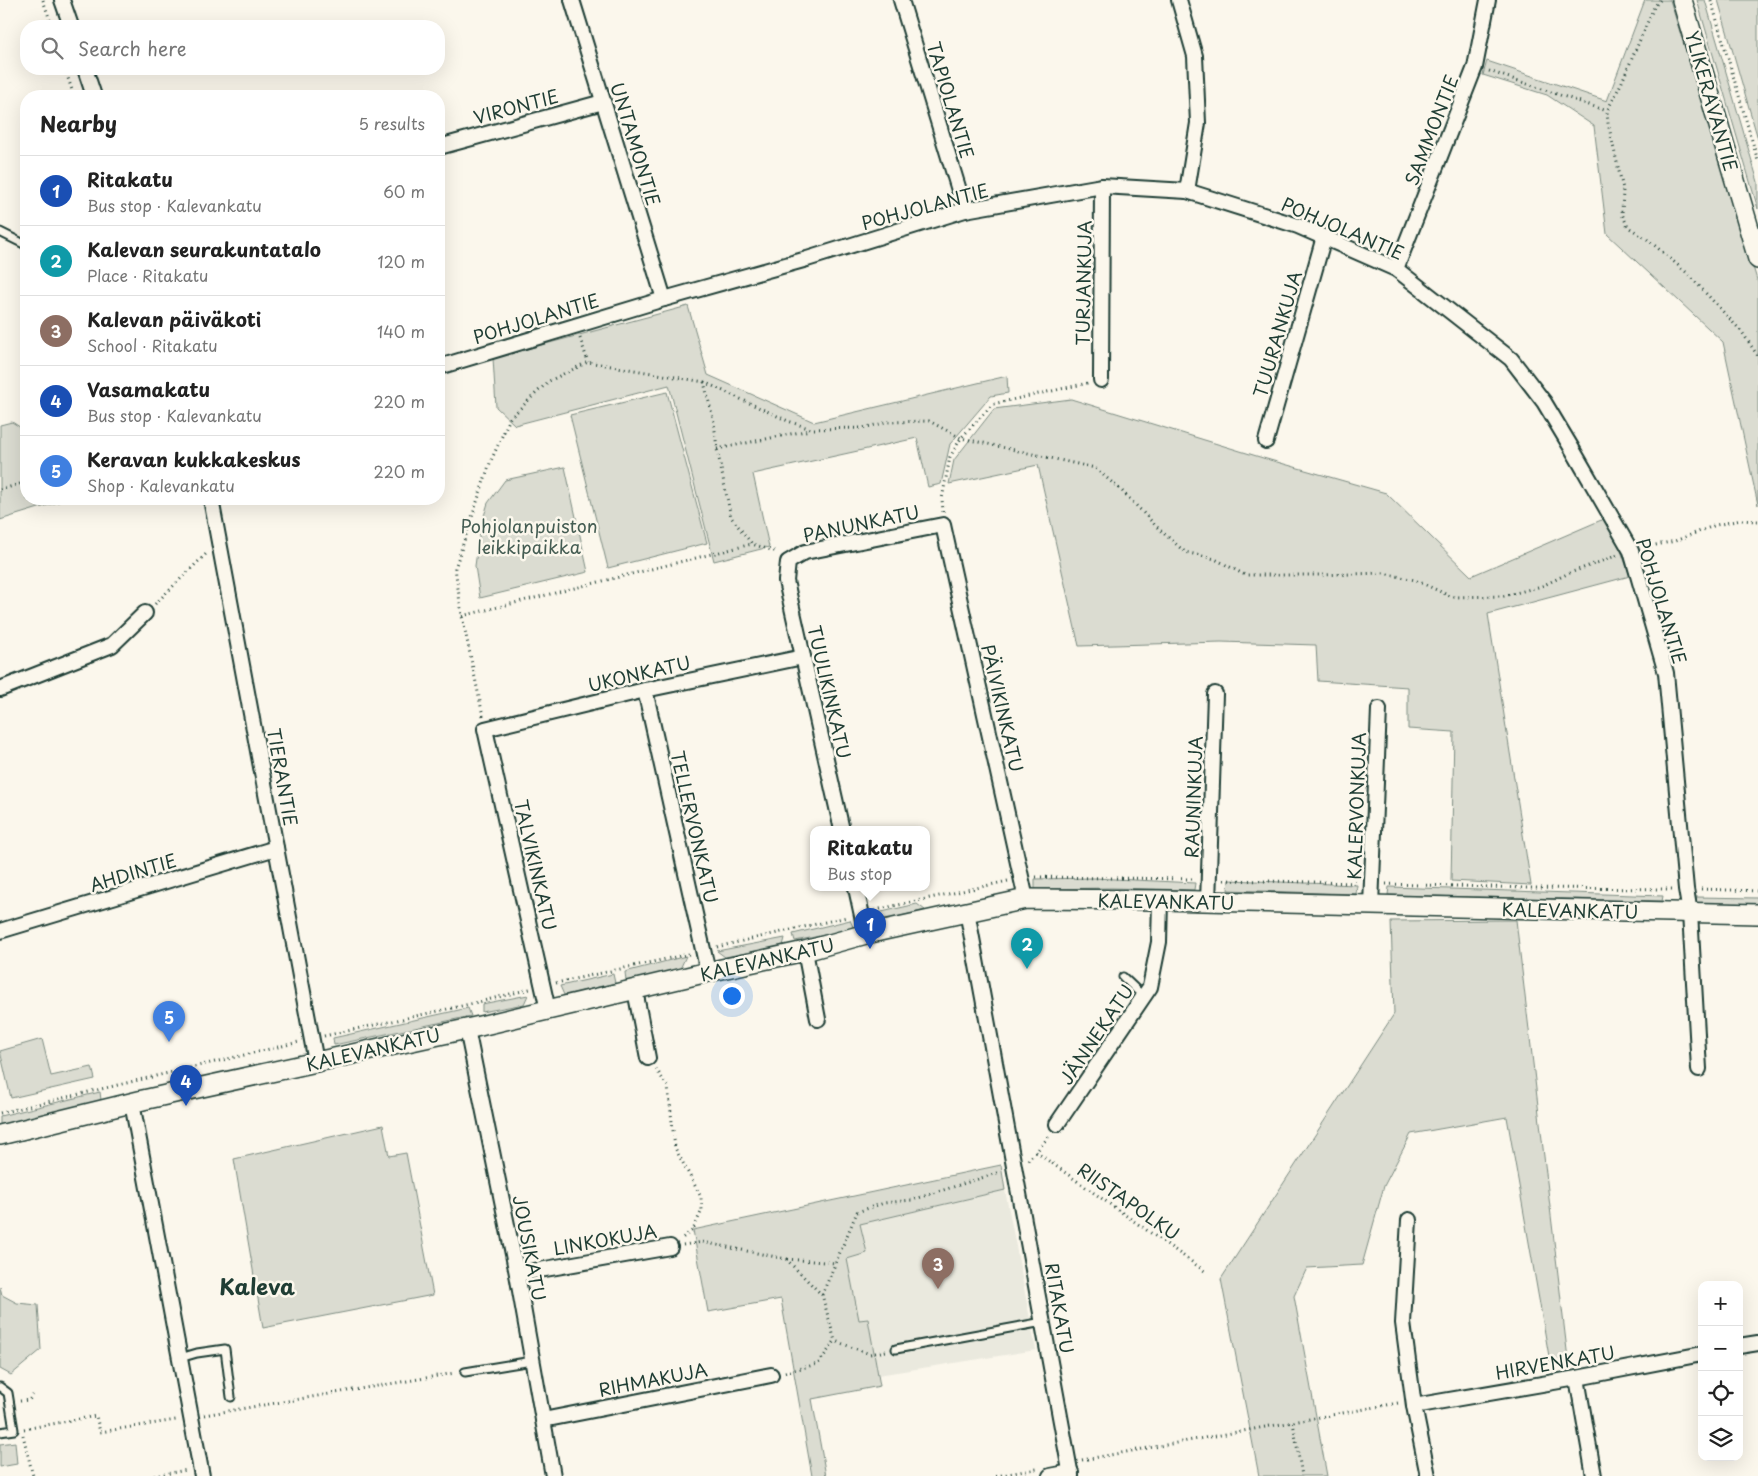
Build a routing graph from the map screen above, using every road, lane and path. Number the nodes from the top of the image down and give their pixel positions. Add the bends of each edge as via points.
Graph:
1 (43, 0) edge
2 (62, 0) edge
3 (572, 0) edge
4 (901, 0) edge
5 (1179, 0) edge
6 (1488, 0) edge
7 (1660, 0) edge
8 (1682, 0) edge
9 (1711, 0) edge
10 (50, 20) edge
11 (69, 20) edge
12 (1475, 67) junction
13 (67, 75) edge
14 (87, 75) edge
15 (72, 90) edge
16 (92, 90) edge
17 (603, 102) junction
18 (1607, 110) junction
19 (445, 145) edge
20 (1758, 161) edge
21 (1102, 186) junction
22 (1186, 191) junction
23 (965, 210) junction
24 (0, 232) edge
25 (1324, 237) junction
26 (20, 243) edge
27 (1758, 259) edge
28 (1396, 269) junction
29 (664, 299) junction
30 (576, 326) junction
31 (1758, 356) edge
32 (588, 362) junction
33 (445, 365) edge
34 (1100, 380) joint
35 (704, 382) junction
36 (811, 429) junction
37 (960, 438) junction
38 (1266, 441) dead end
39 (717, 449) junction
40 (20, 484) edge
41 (0, 490) edge
42 (212, 505) edge
43 (1758, 521) edge
44 (943, 524) junction
45 (752, 544) junction
46 (1631, 550) junction
47 (206, 554) dead end
48 (788, 562) junction
49 (145, 613) joint
50 (462, 616) junction
51 (802, 656) junction
52 (0, 689) edge
53 (645, 690) junction
54 (1215, 694) dead end
55 (1379, 709) dead end
56 (485, 729) junction
57 (841, 826) edge
58 (276, 848) junction
59 (1022, 878) junction
60 (1208, 879) junction
61 (1372, 883) junction
62 (1686, 889) junction
63 (857, 891) edge
64 (1758, 891) edge
65 (1026, 899) junction
66 (1160, 900) junction
67 (1208, 902) junction
68 (1371, 905) junction
69 (967, 911) junction
70 (862, 913) junction
71 (1690, 913) junction
72 (1758, 914) edge
73 (0, 931) edge
74 (866, 934) junction
75 (704, 950) junction
76 (805, 952) junction
77 (708, 972) junction
78 (1123, 977) dead end
79 (544, 985) junction
80 (634, 990) junction
81 (1143, 996) junction
82 (548, 1010) junction
83 (818, 1019) dead end
84 (467, 1029) junction
85 (312, 1039) junction
86 (648, 1058) joint
87 (316, 1062) junction
88 (1699, 1069) dead end
89 (132, 1102) junction
90 (0, 1113) edge
91 (1057, 1124) joint
92 (0, 1135) edge
93 (1036, 1152) junction
94 (1010, 1170) junction
95 (1409, 1220) dead end
96 (670, 1247) junction
97 (786, 1259) junction
98 (836, 1263) junction
99 (1206, 1272) dead end
100 (517, 1274) junction
101 (822, 1295) junction
102 (1043, 1322) junction
103 (835, 1341) junction
104 (1758, 1343) edge
105 (1743, 1345) edge
106 (896, 1349) joint
107 (1698, 1355) edge
108 (180, 1358) junction
109 (532, 1361) junction
110 (465, 1372) joint
111 (771, 1375) joint
112 (1577, 1378) junction
113 (0, 1387) edge
114 (231, 1397) dead end
115 (1414, 1406) junction
116 (191, 1417) junction
117 (543, 1420) junction
118 (1293, 1422) junction
119 (0, 1432) edge
120 (1070, 1470) edge
121 (202, 1471) edge
122 (1046, 1472) edge
123 (32, 1476) edge
124 (154, 1476) edge
125 (553, 1476) edge
126 (996, 1476) edge
127 (1302, 1476) edge
128 (1428, 1476) edge
129 (1594, 1476) edge

1 - 10 path
2 - 11 street
3 - 17 street, UNTAMONTIE
4 - 23 street, TAPIOLANTIE
5 - 22 street via 1195,56 1198,123
6 - 12 street, SAMMONTIE
7 - 18 path via 1654,6
8 - 27 street, YLIKERAVANTIE
9 - 20 path
12 - 18 path
12 - 28 street, SAMMONTIE
13 - 15 path
14 - 16 street
17 - 19 street, VIRONTIE
17 - 29 street, UNTAMONTIE
18 - 31 path via 1623,189 1622,214 1628,227 1686,272 1742,332
21 - 22 street, POHJOLANTIE
21 - 23 street, POHJOLANTIE
21 - 34 street, TURJANKUJA
22 - 25 street, POHJOLANTIE
23 - 29 street, POHJOLANTIE
24 - 26 lane
25 - 28 street, POHJOLANTIE
25 - 38 street, TUURANKUJA
28 - 46 street, POHJOLANTIE via 1511,359 1544,402
29 - 30 street, POHJOLANTIE
30 - 32 path
30 - 33 street, POHJOLANTIE
32 - 35 path
32 - 50 path via 549,381 510,418 490,463 455,568
34 - 37 path via 993,404
35 - 36 path via 788,422
35 - 39 path
36 - 37 path via 929,421
36 - 39 path
37 - 44 path via 950,457 942,499
37 - 46 path via 1095,468 1185,552 1215,559 1245,575 1383,572 1415,580 1452,598 1504,596 1542,586
39 - 45 path via 731,517
40 - 41 path
42 - 58 street, TIERANTIE
43 - 46 path via 1741,520 1716,525 1674,542
44 - 48 street, PANUNKATU via 805,552
44 - 59 street, PÄIVIKINKATU
45 - 48 path via 776,551
45 - 50 path
46 - 62 street, POHJOLANTIE via 1666,673
47 - 49 path
48 - 51 street, TUULIKINKATU via 786,581
49 - 52 street via 112,644
50 - 56 path
51 - 53 street, UKONKATU
51 - 57 street, TUULIKINKATU
53 - 56 street, UKONKATU
53 - 75 street, TELLERVONKATU
54 - 60 street, RAUNINKUJA
55 - 61 street, KALERVONKUJA
56 - 79 street, TALVIKINKATU
58 - 73 street, AHDINTIE
58 - 85 street, TIERANTIE
59 - 60 path
59 - 65 street, PÄIVIKINKATU
59 - 70 path
60 - 61 path
60 - 67 street, RAUNINKUJA
61 - 62 path
61 - 68 street, KALERVONKUJA
62 - 64 path
62 - 71 street, POHJOLANTIE
63 - 70 street
65 - 66 street, KALEVANKATU
65 - 69 street, KALEVANKATU
66 - 67 street, KALEVANKATU
66 - 81 street, JÄNNEKATU via 1159,942 1150,987
67 - 68 street, KALEVANKATU
68 - 71 street, KALEVANKATU
69 - 74 street, KALEVANKATU
69 - 94 street, RITAKATU
70 - 74 street
70 - 75 path
71 - 72 street, KALEVANKATU
71 - 88 street, POHJOLANTIE
74 - 76 street, KALEVANKATU
75 - 77 street, TELLERVONKATU
75 - 79 path
76 - 77 street, KALEVANKATU
76 - 83 street
77 - 80 street, KALEVANKATU
78 - 81 lane
79 - 82 street, TALVIKINKATU
79 - 85 path
80 - 82 street, KALEVANKATU
80 - 86 street
81 - 91 street, JÄNNEKATU
82 - 84 street, KALEVANKATU
84 - 87 street, KALEVANKATU
84 - 100 street, JOUSIKATU
85 - 87 street, TIERANTIE
85 - 90 path
86 - 96 path via 668,1087 675,1148 701,1197 702,1210 693,1230
87 - 89 street, KALEVANKATU
89 - 92 street, KALEVANKATU
89 - 108 street
91 - 93 path
93 - 94 path
93 - 99 path, RIISTAPOLKU
94 - 98 path via 912,1200 884,1203 856,1212
94 - 102 street, RITAKATU
95 - 115 street via 1402,1323
96 - 97 path via 703,1242
96 - 100 street, LINKOKUJA
97 - 98 path
97 - 101 path
98 - 101 path
100 - 109 street, JOUSIKATU
101 - 103 path
102 - 106 lane
102 - 120 street, RITAKATU
103 - 106 path via 870,1354
103 - 111 path via 818,1364
104 - 105 street
107 - 112 street, HIRVENKATU
108 - 114 lane via 225,1349
108 - 116 street
109 - 110 lane
109 - 117 street, JOUSIKATU
110 - 116 path
111 - 117 street, RIHMAKUJA
112 - 115 street, HIRVENKATU
112 - 129 street
113 - 119 lane via 8,1393 14,1430
115 - 118 path via 1401,1403
115 - 128 street
116 - 121 street
116 - 123 path via 100,1432 96,1416 22,1429
117 - 125 street, JOUSIKATU
118 - 120 path
118 - 127 path
120 - 122 street
121 - 124 path
122 - 126 path

